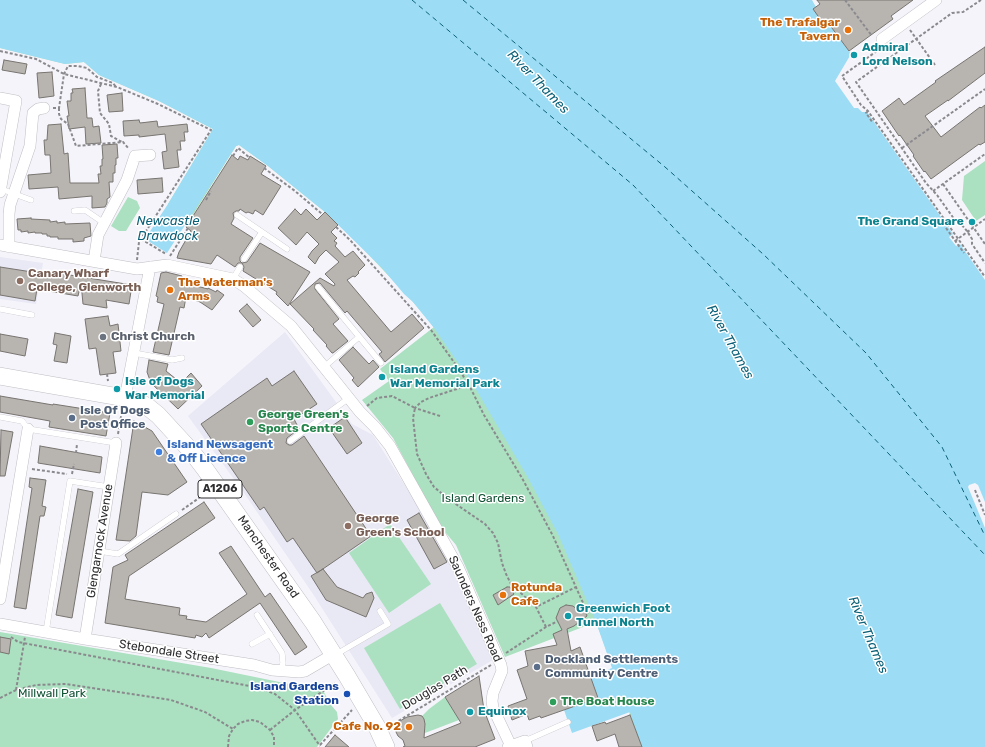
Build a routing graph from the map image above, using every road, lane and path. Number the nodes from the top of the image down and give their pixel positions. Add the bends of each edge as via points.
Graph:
1 (845, 0) edge
2 (936, 0) edge
3 (981, 0) edge
4 (911, 30) dead end
5 (878, 39) junction
6 (917, 39) junction
7 (0, 51) edge
8 (935, 65) dead end
9 (64, 74) junction
10 (101, 84) junction
11 (117, 87) junction
12 (985, 89) edge
13 (0, 98) edge
14 (44, 108) joint
15 (59, 108) junction
16 (867, 112) junction
17 (873, 123) dead end
18 (123, 142) junction
19 (902, 148) junction
20 (985, 154) edge
21 (150, 155) dead end
22 (135, 156) junction
23 (233, 156) dead end
24 (250, 158) dead end
25 (264, 168) dead end
26 (943, 184) junction
27 (0, 191) edge
28 (933, 191) junction
29 (211, 192) dead end
30 (14, 194) junction
31 (31, 200) dead end
32 (206, 200) dead end
33 (74, 211) dead end
34 (322, 214) dead end
35 (237, 215) dead end
36 (985, 218) edge
37 (104, 222) junction
38 (336, 227) dead end
39 (973, 227) junction
40 (188, 228) dead end
41 (946, 228) dead end
42 (967, 231) junction
43 (262, 232) junction
44 (958, 238) junction
45 (141, 239) junction
46 (955, 240) junction
47 (985, 244) edge
48 (5, 246) edge
49 (287, 249) dead end
50 (964, 253) dead end
51 (244, 259) dead end
52 (94, 261) junction
53 (985, 263) edge
54 (150, 267) junction
55 (240, 267) dead end
56 (137, 269) junction
57 (985, 277) edge
58 (233, 279) junction
59 (318, 287) dead end
60 (0, 309) edge
61 (32, 315) dead end
62 (359, 337) junction
63 (134, 353) junction
64 (182, 358) dead end
65 (381, 363) dead end
66 (324, 367) junction
67 (107, 374) dead end
68 (0, 376) edge
69 (108, 381) dead end
70 (469, 385) junction
71 (125, 398) junction
72 (349, 398) junction
73 (415, 408) junction
74 (360, 412) junction
75 (440, 416) dead end
76 (0, 417) edge
77 (28, 429) junction
78 (290, 441) dead end
79 (116, 443) junction
80 (74, 464) dead end
81 (72, 475) dead end
82 (109, 487) junction
83 (975, 490) dead end
84 (207, 492) dead end
85 (176, 514) joint
86 (985, 515) edge
87 (99, 551) junction
88 (576, 587) junction
89 (0, 599) edge
90 (536, 607) junction
91 (380, 611) dead end
92 (588, 614) dead end
93 (258, 615) dead end
94 (558, 621) dead end
95 (0, 624) edge
96 (27, 628) junction
97 (546, 628) junction
98 (46, 632) junction
99 (270, 634) junction
100 (6, 636) dead end
101 (85, 639) junction
102 (24, 643) junction
103 (252, 644) dead end
104 (504, 654) dead end
105 (335, 655) junction
106 (495, 662) dead end
107 (281, 670) junction
108 (336, 682) dead end
109 (16, 690) junction
110 (0, 698) edge
111 (295, 710) junction
112 (349, 714) dead end
113 (568, 722) dead end
114 (388, 728) dead end
115 (233, 729) junction
116 (270, 730) junction
117 (526, 744) edge
118 (320, 746) edge
119 (510, 746) edge
120 (228, 747) edge
121 (274, 747) edge
122 (386, 747) edge

1 - 5 path
2 - 5 street
3 - 6 path via 963,12 952,14
4 - 6 path
5 - 16 path via 882,48 842,76
6 - 8 path
6 - 19 path via 856,82
7 - 9 path via 36,59
9 - 10 path
9 - 11 path via 68,66 83,67
9 - 15 path
10 - 11 path
10 - 18 path via 98,91 100,113 110,124 111,136
11 - 45 path via 210,130
12 - 19 path
13 - 27 street via 16,101
14 - 15 path
14 - 30 street via 33,113 30,146
15 - 18 path via 61,119 68,124 76,146
16 - 17 path
16 - 44 path
18 - 22 path
19 - 28 path
20 - 26 path
21 - 22 street
22 - 37 street via 127,180
23 - 24 path via 238,148
25 - 34 path
26 - 28 path
26 - 39 path
27 - 30 lane
28 - 42 path via 957,223 962,224
29 - 32 path
30 - 31 lane
30 - 48 street via 10,204
33 - 37 lane via 85,210
35 - 43 lane
36 - 39 path
37 - 52 street via 98,235
38 - 70 path via 431,330
39 - 42 path
39 - 47 path
40 - 45 path via 170,257
41 - 46 path
42 - 44 path
42 - 53 path via 972,244
43 - 49 lane
43 - 51 lane
44 - 46 path
44 - 57 path
45 - 56 path
46 - 50 path
48 - 52 street, Saunders Ness Road
52 - 56 street, Saunders Ness Road
54 - 56 street, Saunders Ness Road
54 - 58 street, Saunders Ness Road via 167,265
54 - 63 street
55 - 58 lane
58 - 66 street, Saunders Ness Road via 292,326
59 - 62 lane
60 - 61 lane
62 - 65 lane
62 - 66 lane
63 - 64 lane via 172,360
63 - 71 street
66 - 72 street, Saunders Ness Road
67 - 69 path
68 - 71 main road, Manchester Road / A1206
70 - 73 path via 429,398
70 - 88 path via 553,536
71 - 79 path
71 - 105 main road, Manchester Road / A1206 via 137,401 158,415 192,452
72 - 74 street, Saunders Ness Road
72 - 78 lane
73 - 74 path via 388,396 377,398
73 - 75 path
73 - 90 path via 413,423 417,454 426,474 434,487 485,524 493,533 506,574 512,584
74 - 119 street, Saunders Ness Road via 390,446 458,567 501,665 502,671 492,701
76 - 77 lane via 22,421
77 - 79 lane
77 - 89 street
79 - 82 street, Glengarnock Avenue
80 - 81 path
82 - 87 street, Glengarnock Avenue
82 - 98 lane via 70,481
83 - 86 path
84 - 85 path
85 - 87 lane via 118,554
87 - 101 street, Glengarnock Avenue
88 - 90 path
88 - 92 path
90 - 97 path
91 - 105 lane via 388,624
93 - 99 lane
94 - 97 path
95 - 96 street, Stebondale Street
96 - 98 street, Stebondale Street
96 - 102 path
97 - 104 path
98 - 101 street, Stebondale Street
99 - 103 lane
99 - 107 lane via 282,653
100 - 102 path
101 - 107 street, Stebondale Street
102 - 109 path
102 - 111 path via 260,688 275,694
105 - 107 street, Stebondale Street via 305,671
105 - 122 main road, Manchester Road / A1206
106 - 114 path, Douglas Path
108 - 111 path
109 - 110 path
109 - 115 path via 66,684 171,700 205,712
111 - 116 path
111 - 118 path
112 - 118 path
113 - 117 lane
115 - 116 path via 238,724 252,720 260,722
115 - 120 path
116 - 121 path via 274,737
117 - 119 street

